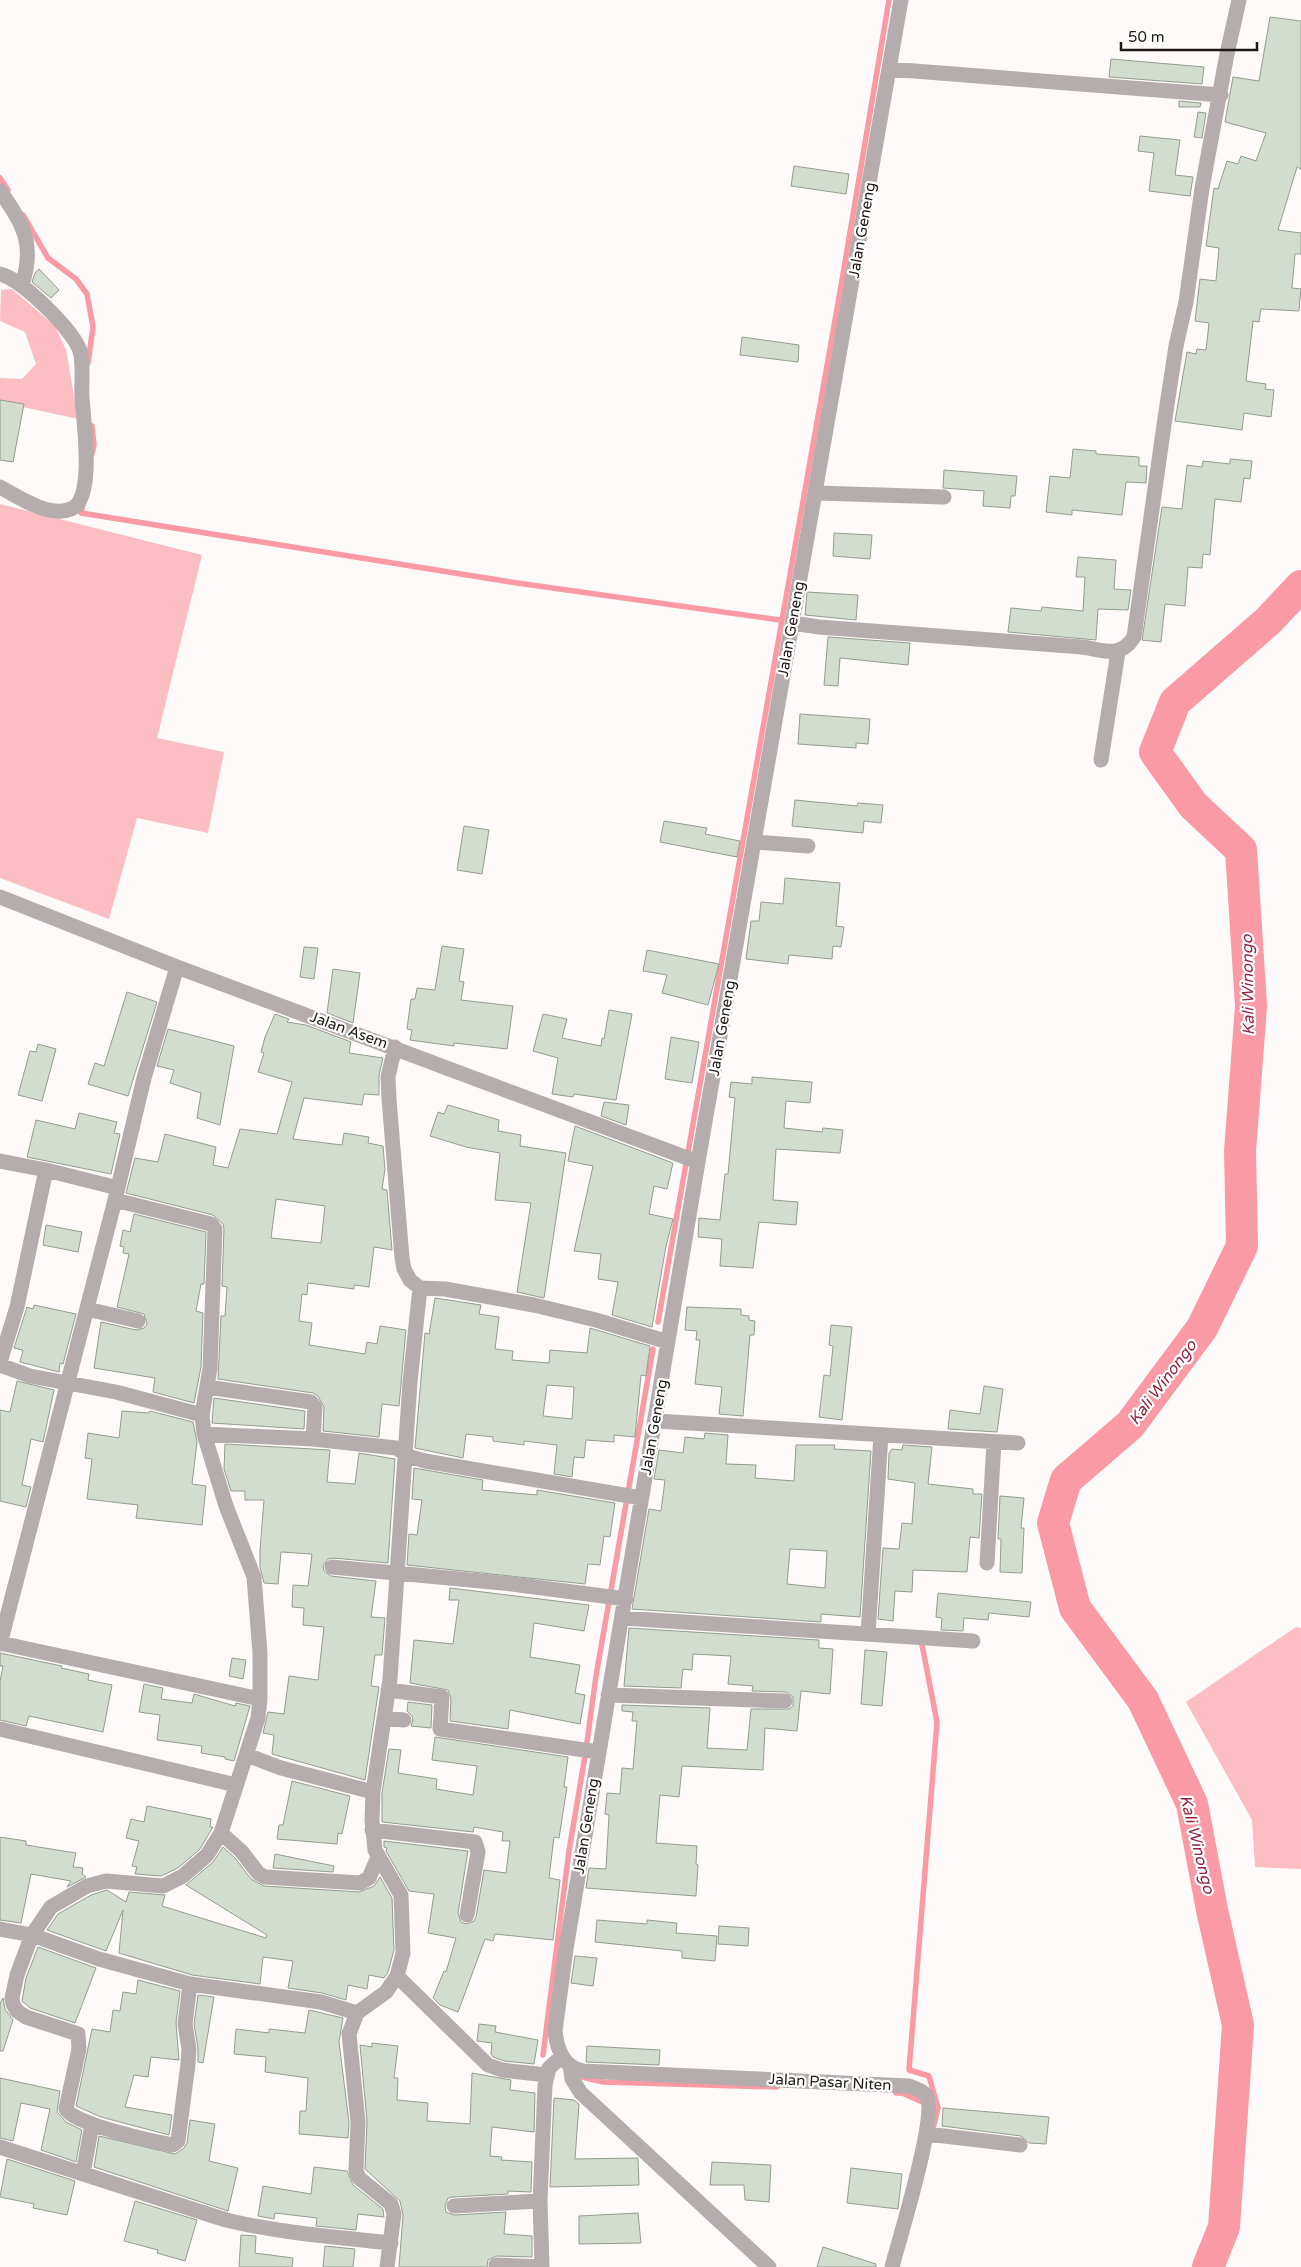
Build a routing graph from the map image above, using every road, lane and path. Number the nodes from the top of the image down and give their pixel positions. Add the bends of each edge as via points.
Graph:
1 (901, 0) edge
2 (1240, 0) edge
3 (889, 69) junction
4 (1221, 95) junction
5 (0, 191) edge
6 (0, 274) edge
7 (22, 285) junction
8 (0, 487) edge
9 (816, 493) junction
10 (944, 498) dead end
11 (792, 623) junction
12 (1118, 652) junction
13 (1101, 760) dead end
14 (754, 842) junction
15 (808, 846) dead end
16 (0, 897) edge
17 (177, 967) junction
18 (395, 1047) junction
19 (0, 1161) edge
20 (698, 1162) junction
21 (46, 1170) junction
22 (116, 1194) junction
23 (420, 1288) junction
24 (87, 1309) junction
25 (138, 1321) dead end
26 (668, 1342) junction
27 (0, 1364) edge
28 (68, 1383) junction
29 (207, 1387) junction
30 (202, 1415) junction
31 (656, 1421) junction
32 (204, 1434) junction
33 (881, 1435) junction
34 (313, 1439) junction
35 (994, 1442) junction
36 (1018, 1443) dead end
37 (406, 1454) junction
38 (631, 1496) junction
39 (987, 1563) dead end
40 (332, 1567) dead end
41 (397, 1574) junction
42 (6, 1595) edge
43 (614, 1597) junction
44 (622, 1618) junction
45 (868, 1634) junction
46 (973, 1641) dead end
47 (0, 1643) edge
48 (388, 1690) junction
49 (608, 1695) junction
50 (260, 1700) junction
51 (785, 1701) dead end
52 (384, 1718) junction
53 (404, 1720) dead end
54 (0, 1729) edge
55 (598, 1752) junction
56 (247, 1755) junction
57 (236, 1784) junction
58 (373, 1792) junction
59 (372, 1830) junction
60 (221, 1833) junction
61 (378, 1857) junction
62 (467, 1915) dead end
63 (0, 1929) edge
64 (32, 1935) junction
65 (397, 1976) junction
66 (190, 1984) junction
67 (357, 2013) junction
68 (566, 2061) junction
69 (546, 2075) junction
70 (92, 2125) junction
71 (933, 2135) junction
72 (1020, 2145) dead end
73 (0, 2147) edge
74 (83, 2173) junction
75 (540, 2201) junction
76 (454, 2206) dead end
77 (391, 2243) junction
78 (496, 2265) dead end
79 (387, 2267) edge
80 (542, 2267) edge
81 (770, 2267) edge
82 (892, 2267) edge

1 - 3 street, Jalan Geneng
2 - 4 street
3 - 4 street
3 - 9 street, Jalan Geneng
4 - 12 street via 1202,188 1175,355 1134,637 1128,647
5 - 7 street via 16,214 25,235 29,256
6 - 7 street
7 - 8 street via 73,337 80,352 86,475 80,501 75,507 63,511 37,506
9 - 10 street
9 - 11 street, Jalan Geneng
11 - 12 street
11 - 14 street, Jalan Geneng
12 - 13 street
14 - 15 street
14 - 20 street, Jalan Geneng
16 - 17 street, Jalan Asem
17 - 18 street, Jalan Asem
17 - 22 street via 144,1078
18 - 20 street, Jalan Asem
18 - 23 street via 388,1085 401,1252 404,1269
19 - 21 street
20 - 26 street, Jalan Geneng
21 - 22 street
21 - 27 street via 17,1307
22 - 24 street
22 - 29 street via 214,1226 212,1337
23 - 26 street via 453,1290 534,1306 596,1320
23 - 37 street
24 - 25 street
24 - 28 street
26 - 31 street, Jalan Geneng
27 - 28 street via 30,1376
28 - 30 street
28 - 42 street
29 - 30 street
29 - 34 street via 311,1402 314,1407
30 - 32 street
31 - 33 street
31 - 38 street, Jalan Geneng
32 - 34 street
32 - 50 street via 226,1506 254,1577
33 - 35 street
33 - 45 street
34 - 37 street via 391,1447
35 - 36 street
35 - 39 street
37 - 38 street via 425,1461
37 - 41 street
38 - 43 street, Jalan Geneng
40 - 41 street
41 - 43 street
41 - 48 street
42 - 47 street
43 - 44 street, Jalan Geneng
44 - 45 street
44 - 49 street, Jalan Geneng
45 - 46 street
47 - 50 street
48 - 52 street
48 - 55 street via 443,1690 440,1729
49 - 51 street
49 - 55 street, Jalan Geneng
50 - 56 street
52 - 53 street
52 - 58 street
54 - 57 street
55 - 68 street, Jalan Geneng via 555,2031 556,2044
56 - 57 street
56 - 58 street via 281,1768
57 - 60 street
58 - 59 street
59 - 61 street
59 - 62 street via 475,1842 478,1852
60 - 61 street via 242,1852 258,1873 272,1879 360,1883 369,1878
60 - 64 street via 207,1855 169,1884 156,1886 106,1881 88,1886 51,1907
61 - 65 street via 401,1895 403,1953
63 - 64 street
64 - 66 street via 99,1959
64 - 70 street via 17,1975 13,2004 26,2017 78,2034 79,2049 66,2109
65 - 67 street via 386,1992
65 - 69 street via 488,2065 502,2070
66 - 67 street via 321,2002
66 - 70 street via 185,2024 188,2064 176,2144
67 - 77 street via 349,2042 358,2122 356,2171 359,2178 393,2208
68 - 69 street via 553,2062
68 - 71 street, Jalan Pasar Niten via 583,2071 909,2086 921,2092 928,2106
68 - 81 street, Jalan Geneng via 581,2093
69 - 75 street
70 - 74 street
71 - 72 street
71 - 82 street, Jalan Pasar Niten
73 - 74 street
74 - 77 street via 226,2220 257,2227
75 - 76 street
75 - 80 street
77 - 79 street
78 - 80 street

